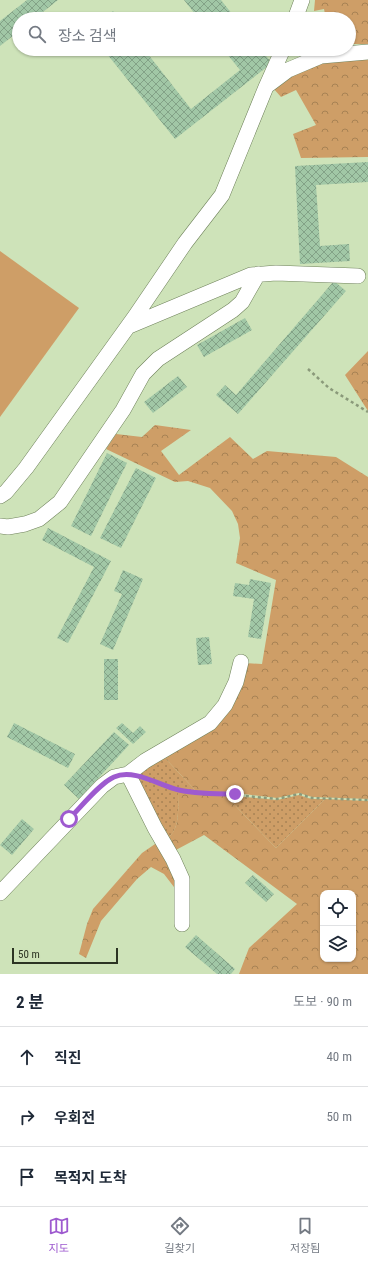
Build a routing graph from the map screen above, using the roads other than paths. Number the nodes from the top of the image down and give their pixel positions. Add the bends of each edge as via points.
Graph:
1 (302, 0) edge
2 (298, 12) edge
3 (368, 52) edge
4 (356, 53) edge
5 (280, 56) edge
6 (321, 56) edge
7 (266, 87) junction
8 (258, 274) junction
9 (358, 276) dead end
10 (129, 326) junction
11 (0, 496) edge
12 (0, 526) edge
13 (241, 662) dead end
14 (128, 774) junction
15 (0, 893) edge
16 (182, 924) dead end

1 - 2 lane
3 - 4 lane
5 - 7 lane
6 - 7 lane via 288,70
7 - 10 lane via 222,195 185,243
8 - 9 lane
8 - 10 lane
8 - 12 lane via 242,302 233,310 158,359 143,374 123,410 60,502 39,519 25,524
10 - 11 lane via 26,468
13 - 14 lane via 236,682 225,705 210,723 145,761
14 - 15 lane via 114,777 102,786
14 - 16 lane via 182,879

